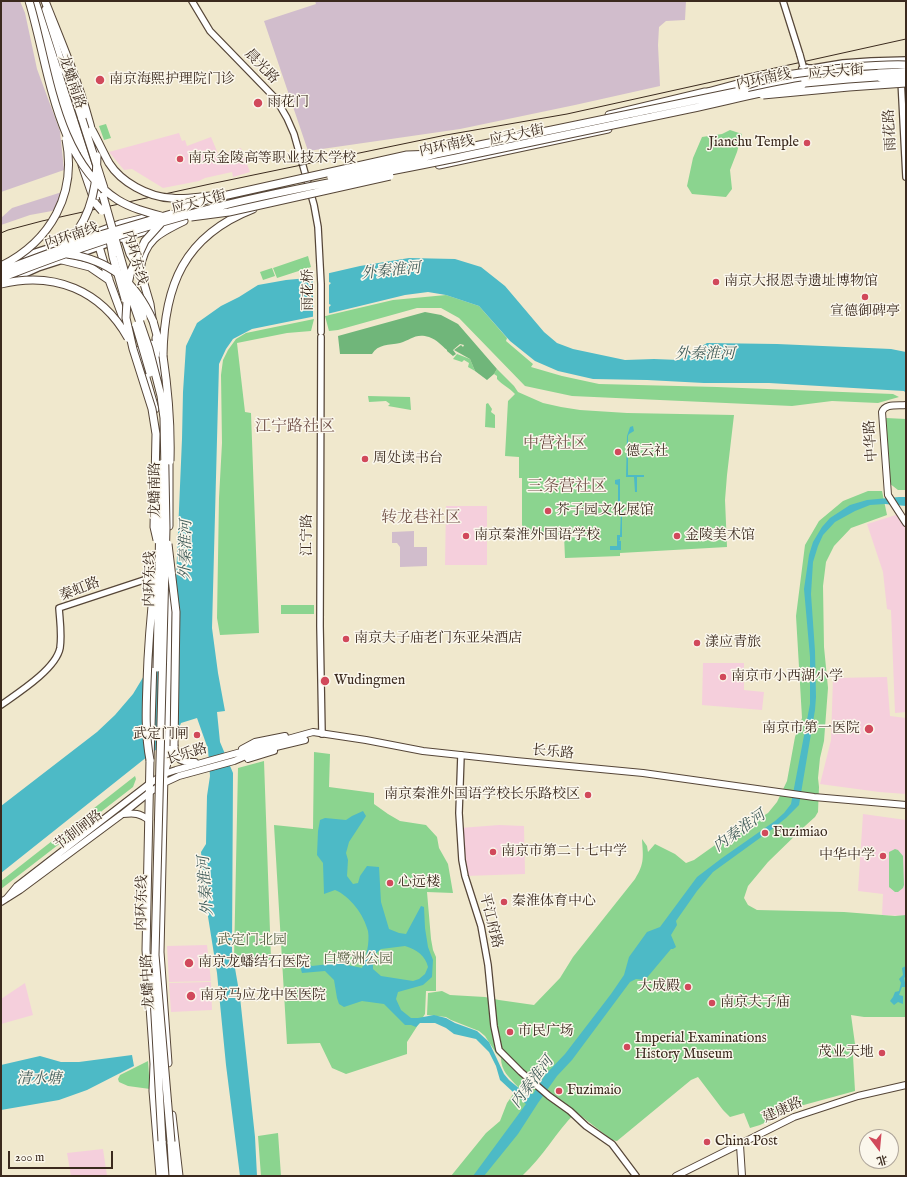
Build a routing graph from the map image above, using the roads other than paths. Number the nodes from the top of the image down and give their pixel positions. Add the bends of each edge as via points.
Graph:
1 (25, 1) edge
2 (30, 1) edge
3 (35, 1) edge
4 (39, 1) edge
5 (42, 1) edge
6 (46, 1) edge
7 (192, 1) edge
8 (783, 1) edge
9 (48, 58) junction
10 (898, 58) junction
11 (906, 60) edge
12 (803, 66) junction
13 (905, 68) edge
14 (64, 69) junction
15 (54, 71) junction
16 (905, 80) edge
17 (705, 92) junction
18 (686, 96) junction
19 (690, 112) junction
20 (92, 130) junction
21 (64, 131) junction
22 (436, 154) junction
23 (438, 162) junction
24 (95, 169) dead end
25 (87, 172) dead end
26 (906, 177) edge
27 (307, 180) junction
28 (309, 190) junction
29 (238, 192) junction
30 (273, 202) junction
31 (228, 208) joint
32 (105, 210) junction
33 (184, 221) junction
34 (120, 224) junction
35 (110, 228) junction
36 (95, 233) junction
37 (124, 238) junction
38 (99, 247) junction
39 (62, 260) junction
40 (1, 266) edge
41 (140, 270) junction
42 (1, 271) edge
43 (1, 278) edge
44 (109, 280) junction
45 (1, 284) edge
46 (321, 323) joint
47 (136, 349) junction
48 (163, 356) junction
49 (155, 357) junction
50 (146, 376) junction
51 (906, 405) edge
52 (166, 499) junction
53 (906, 524) edge
54 (166, 528) junction
55 (160, 549) junction
56 (156, 576) junction
57 (169, 576) junction
58 (1, 705) edge
59 (322, 734) junction
60 (305, 737) junction
61 (174, 746) junction
62 (461, 755) junction
63 (150, 760) junction
64 (168, 763) junction
65 (201, 763) junction
66 (164, 774) junction
67 (164, 783) junction
68 (149, 784) junction
69 (150, 792) junction
70 (906, 805) edge
71 (122, 814) junction
72 (149, 820) junction
73 (7, 898) junction
74 (1, 902) edge
75 (906, 1085) edge
76 (740, 1145) junction
77 (160, 1176) edge
78 (165, 1176) edge
79 (173, 1176) edge
80 (179, 1176) edge
81 (636, 1176) edge
82 (676, 1176) edge
83 (742, 1176) edge

1 - 9 main road via 40,44
2 - 9 street, 龙蟠南路
2 - 21 main road, bridge
3 - 32 main road, 内环东线, bridge
4 - 32 main road, 内环东线, bridge
5 - 14 street, 龙蟠南路
6 - 20 main road
7 - 27 street, 晨光路 via 210,31 276,99 294,134
8 - 12 street, bridge
9 - 15 street, 龙蟠南路
10 - 11 street
10 - 12 street via 813,68
10 - 13 street
12 - 17 street, 应天大街 via 801,70
13 - 16 street, 雨花路
13 - 17 main road, 应天大街 via 886,67 805,75
13 - 22 main road, 内环南线, bridge via 788,81
14 - 24 street, 龙蟠南路
14 - 32 main road, bridge via 108,198
15 - 25 street, 龙蟠南路
15 - 32 main road, bridge via 56,87 96,203
16 - 19 main road, 应天大街 via 782,92
16 - 23 main road, 内环南线, bridge via 882,78 802,85
16 - 26 street, 雨花路
17 - 18 main road, 应天大街
18 - 19 main road
18 - 27 main road, 应天大街
19 - 28 main road, 应天大街 via 511,151
20 - 29 main road, bridge via 110,164 122,178 151,194 170,198 190,198
20 - 45 main road, bridge via 97,156 96,182 82,223 65,245 51,257
21 - 30 main road, bridge via 83,165 105,190 118,200 149,213 185,218
21 - 40 main road, bridge via 69,154 69,172 59,210 46,232 28,249
22 - 29 main road, bridge via 407,155
22 - 42 main road, 内环南线, bridge via 265,191 141,222 66,246
23 - 30 main road, bridge via 411,171
23 - 43 main road, 内环南线, bridge via 269,195 184,216 88,245
27 - 28 street, 晨光路
27 - 34 main road, 应天大街
28 - 31 main road, 应天大街
28 - 46 street, 雨花桥 via 318,227
29 - 47 main road, bridge via 181,210 163,221 145,241 131,271 126,298 126,318
30 - 48 main road, bridge via 230,218 205,237 188,256 169,296 163,330
31 - 33 street, 应天大街
32 - 35 main road, 内环东线, bridge
33 - 37 street, 应天大街
33 - 41 main road via 161,232 152,241 141,258
34 - 36 main road, 应天大街
34 - 37 main road, 龙蟠南路
35 - 47 main road, bridge via 113,257
35 - 49 main road, bridge via 121,246
35 - 52 main road, 内环东线, bridge via 149,349 161,396
35 - 55 main road, 内环东线, bridge via 158,406 161,426
36 - 38 main road, 龙蟠南路
36 - 40 street, 应天大街
37 - 38 street, 应天大街
37 - 41 main road, 龙蟠南路
38 - 39 street, 应天大街
38 - 44 main road, 龙蟠南路
39 - 44 main road via 90,267
39 - 45 street, 应天大街
40 - 48 main road, bridge via 44,253 78,255 99,262 124,278 140,296 153,321
41 - 44 main road via 127,260 120,261 110,270
41 - 49 main road, 龙蟠南路 via 155,332
44 - 50 main road, 龙蟠南路
45 - 47 main road, bridge via 40,280 82,291 100,303 115,318
46 - 59 street, 江宁路
47 - 50 main road
47 - 55 main road, bridge via 156,434 154,528
48 - 52 main road, bridge via 171,434 170,475
49 - 57 main road, 龙蟠南路 via 164,394 168,432
50 - 56 main road, 龙蟠南路 via 157,422 159,472
51 - 53 main road, 中华路 via 887,406 882,410 888,495
52 - 54 main road, 内环东线, bridge
54 - 61 main road, 龙蟠中路, bridge via 176,612
54 - 79 main road, 内环东线, bridge via 155,955
55 - 63 main road, bridge via 153,592 148,660 146,718
55 - 78 main road, 内环东线, bridge via 151,954
56 - 57 main road
56 - 58 street, 秦虹路 via 59,608 61,634 60,650 56,658 43,673
56 - 63 main road, 龙蟠南路, bridge
57 - 64 main road, 龙蟠南路
59 - 60 main road, 长乐路 via 313,732
59 - 62 main road, 长乐路
60 - 65 main road, 长乐路
60 - 67 main road, 长乐路 via 179,776
61 - 64 main road, 龙蟠中路
61 - 65 main road via 178,759 182,762
62 - 70 main road, 长乐路 via 643,773 807,796
62 - 81 street, 平江府路 via 459,813 462,860 481,926 499,1050 549,1096 612,1144
63 - 68 main road, 龙蟠中路
64 - 66 main road, 龙蟠中路
65 - 66 main road, 长乐路
66 - 67 main road, 龙蟠中路
66 - 68 main road, 长乐路
67 - 69 main road, 节制闸路
67 - 80 main road, 龙蟠中路 via 160,952 171,1110
68 - 69 main road, 龙蟠中路
68 - 73 main road, 节制闸路
69 - 71 main road, 节制闸路
69 - 72 main road, 龙蟠中路
71 - 72 main road via 134,813
71 - 73 main road, 节制闸路
72 - 77 main road, 龙蟠中路 via 146,950
73 - 74 main road, 节制闸路
75 - 76 main road, 建康路 via 858,1096 807,1112
76 - 82 main road, 建康路
76 - 83 main road

